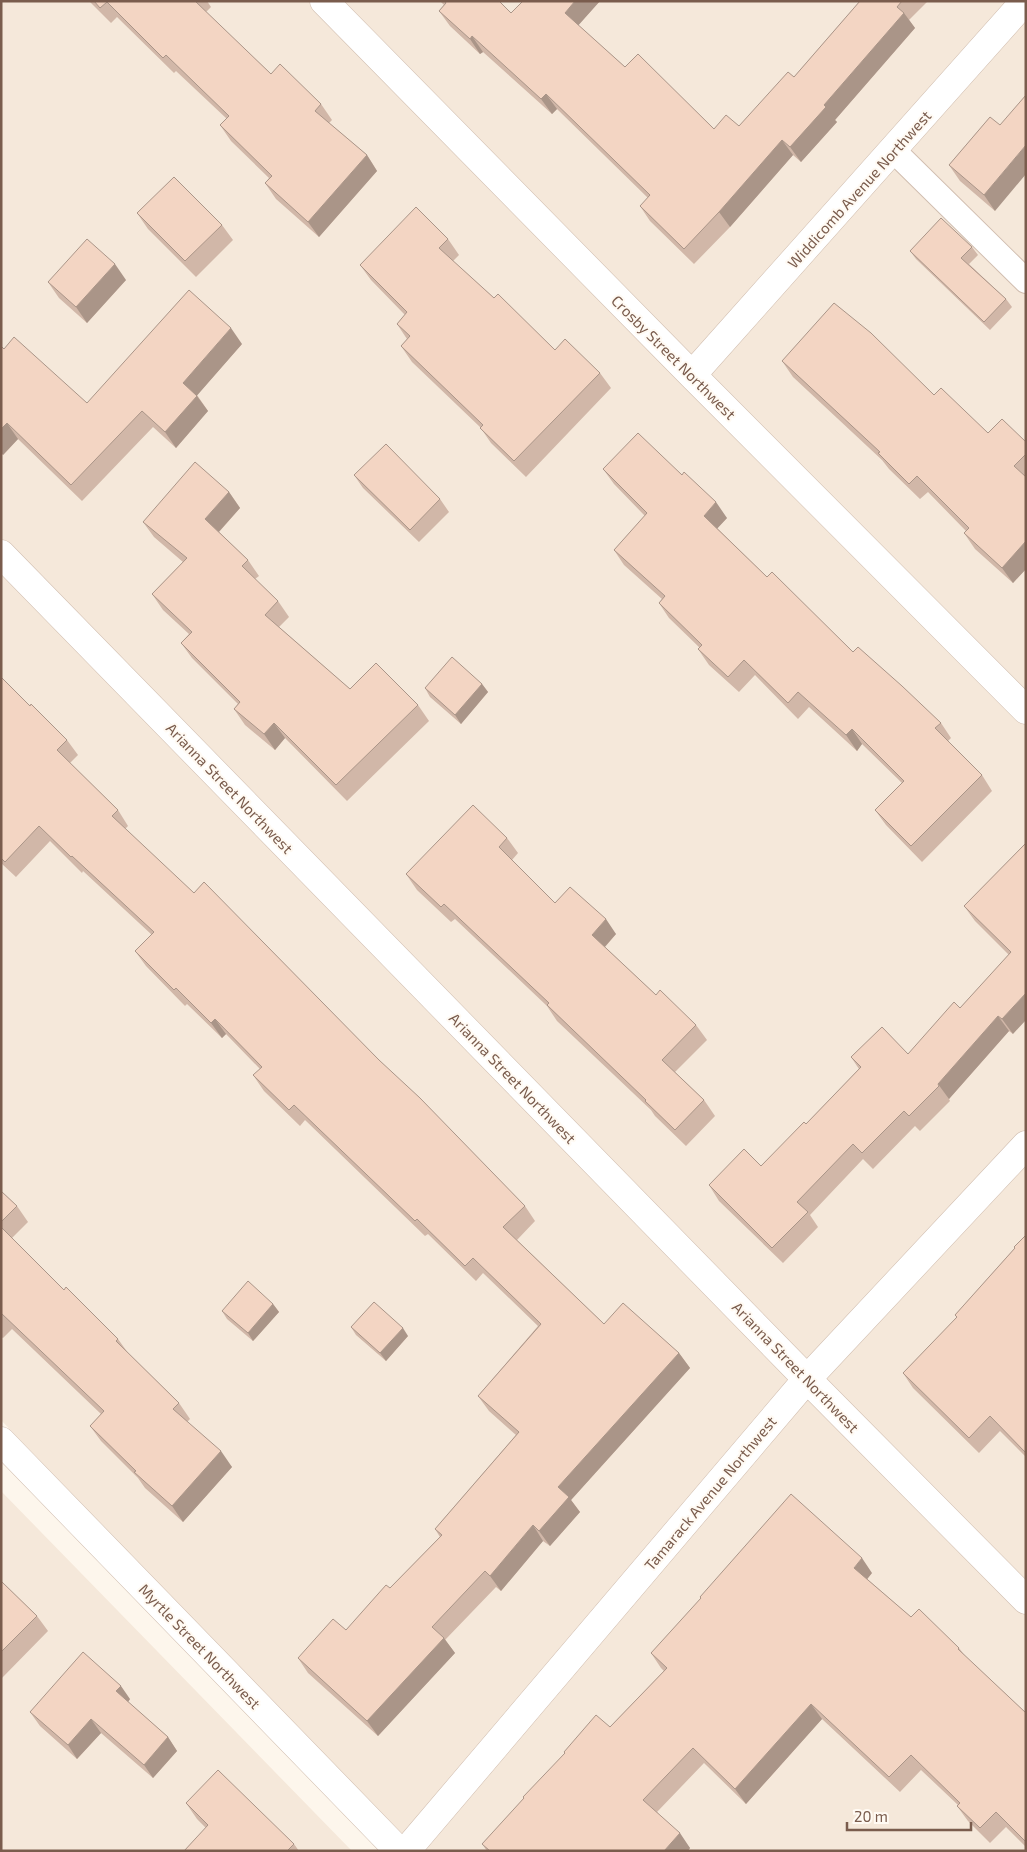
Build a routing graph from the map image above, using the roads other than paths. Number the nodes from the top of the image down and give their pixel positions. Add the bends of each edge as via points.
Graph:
1 (324, 1) edge
2 (1025, 1) edge
3 (894, 150) junction
4 (1026, 281) edge
5 (692, 376) junction
6 (1, 554) edge
7 (1026, 710) edge
8 (1026, 1145) edge
9 (807, 1379) junction
10 (1, 1441) edge
11 (1026, 1600) edge
12 (399, 1851) edge
13 (406, 1851) edge

1 - 5 street, Crosby Street Northwest
2 - 3 street, Widdicomb Avenue Northwest
3 - 4 lane
3 - 5 street, Widdicomb Avenue Northwest
5 - 7 street, Crosby Street Northwest
6 - 9 street, Arianna Street Northwest
8 - 9 street, Tamarack Avenue Northwest
9 - 11 street, Arianna Street Northwest
9 - 13 street, Tamarack Avenue Northwest
10 - 12 street, Myrtle Street Northwest

